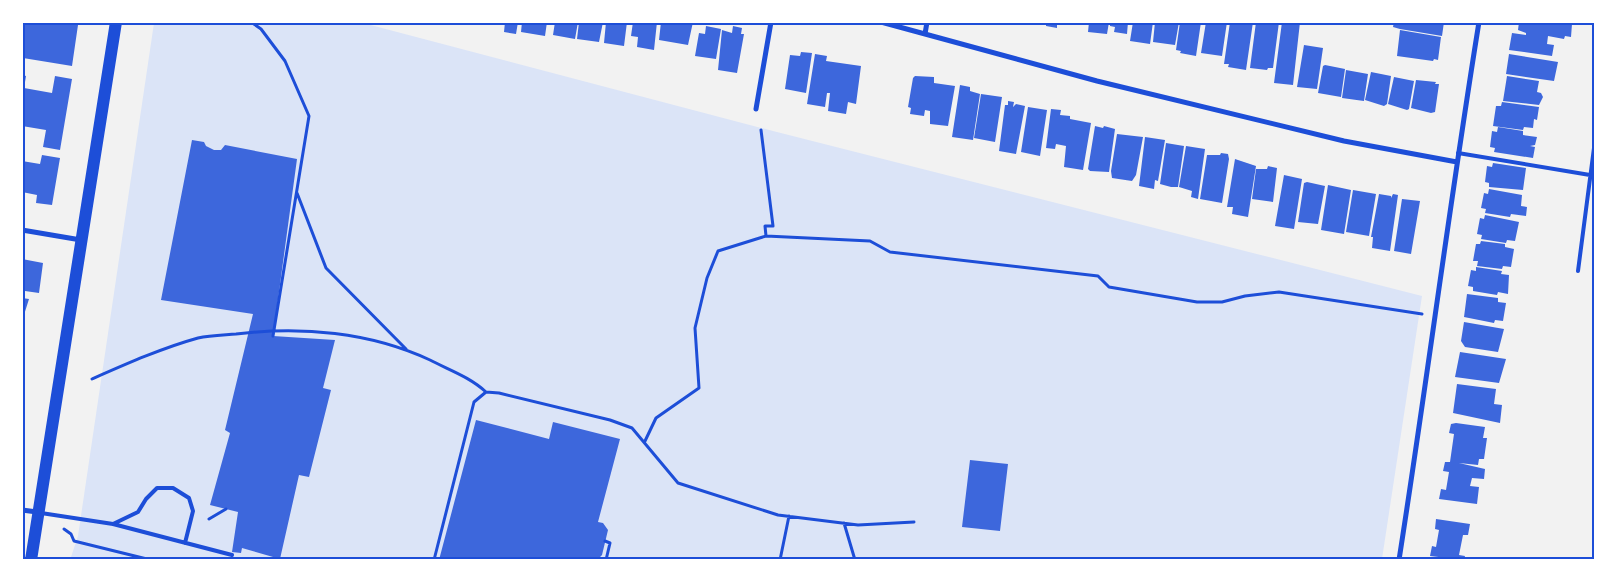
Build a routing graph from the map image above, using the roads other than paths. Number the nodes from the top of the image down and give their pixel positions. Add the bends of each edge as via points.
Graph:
1 (116, 22) edge
2 (771, 22) edge
3 (881, 22) edge
4 (927, 22) edge
5 (1479, 22) edge
6 (925, 34) junction
7 (756, 110) dead end
8 (1594, 148) edge
9 (1458, 153) junction
10 (1457, 162) junction
11 (1590, 175) junction
12 (22, 230) edge
13 (82, 240) junction
14 (1578, 270) dead end
15 (22, 510) edge
16 (38, 512) junction
17 (113, 524) junction
18 (185, 543) junction
19 (232, 555) dead end
20 (30, 560) edge
21 (1399, 560) edge

1 - 13 main road
2 - 7 street
3 - 6 street
4 - 6 street
5 - 9 street
6 - 10 street via 1097,81 1344,141
8 - 11 lane
9 - 10 street
9 - 11 lane
10 - 21 street
11 - 14 lane
12 - 13 street
13 - 16 main road
15 - 16 street
16 - 17 lane
16 - 20 main road
17 - 18 lane
17 - 18 lane via 138,512 157,488 173,488 190,498 193,511
18 - 19 lane

